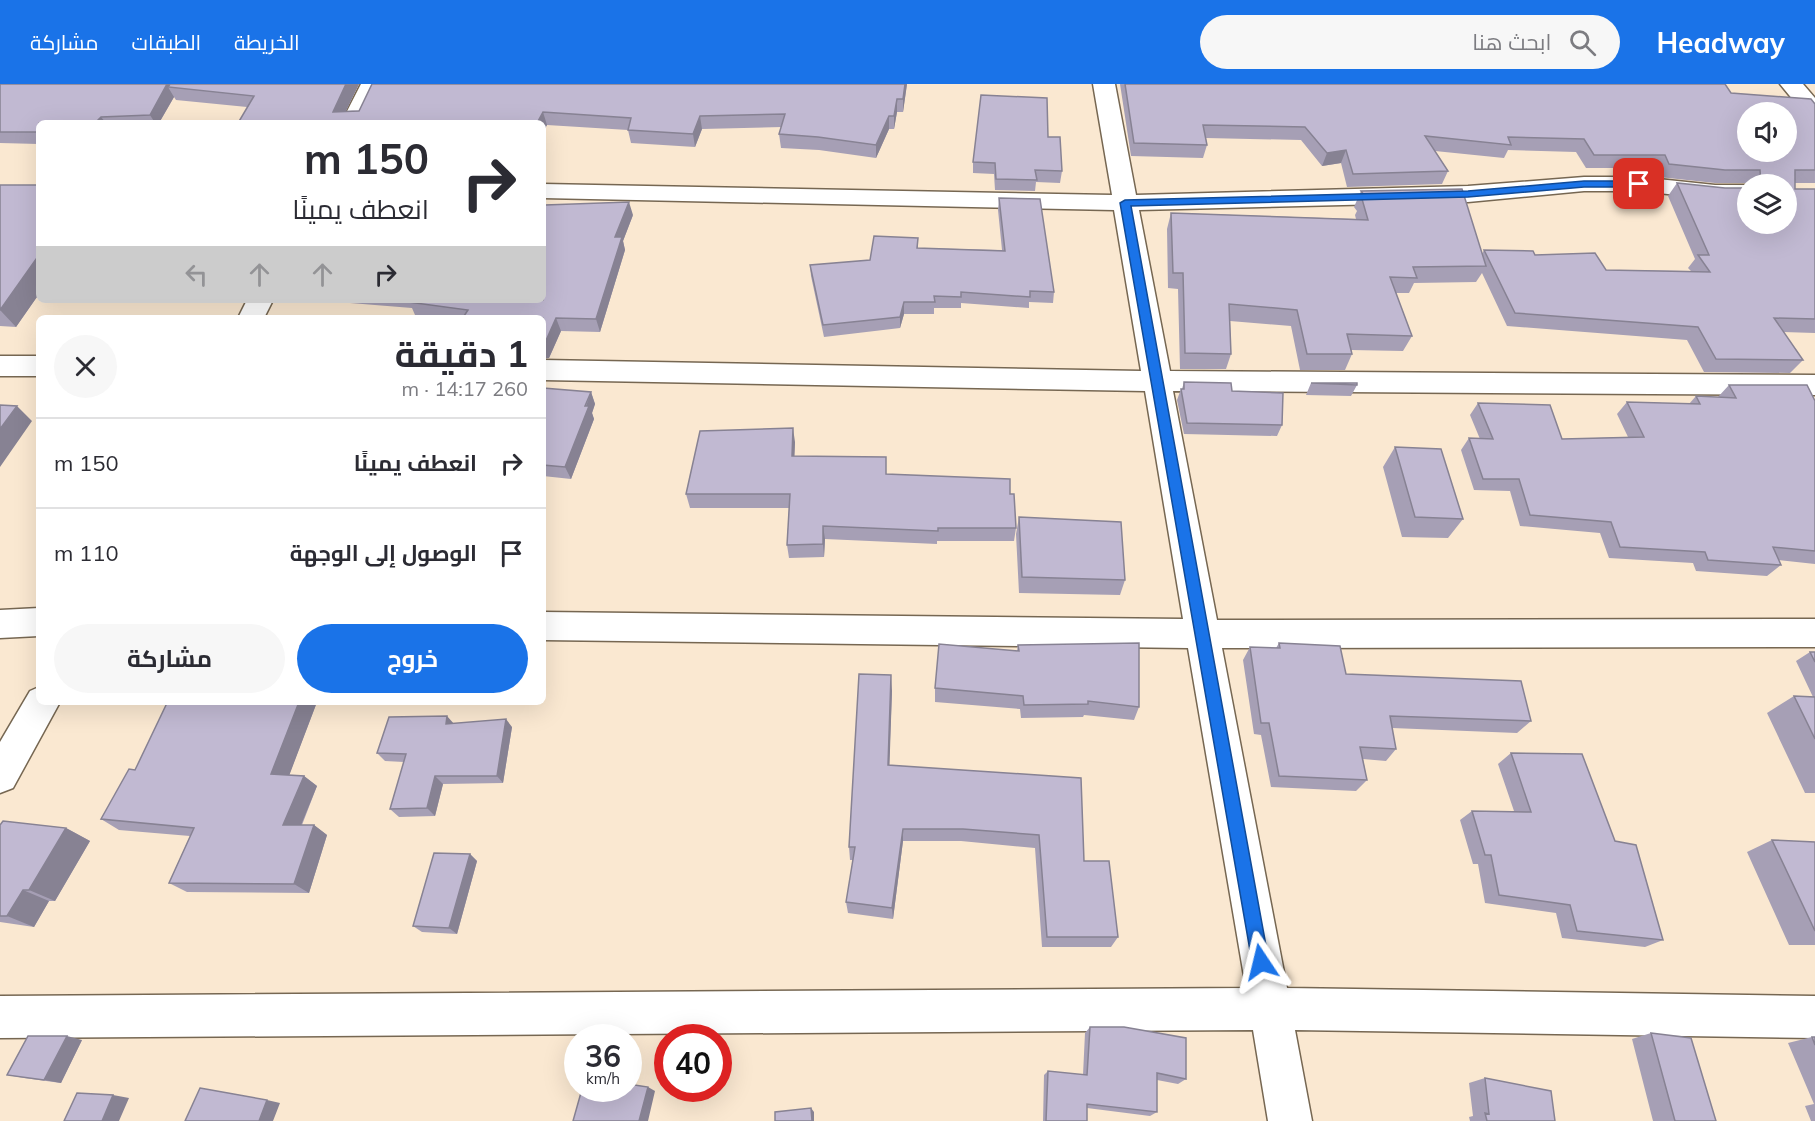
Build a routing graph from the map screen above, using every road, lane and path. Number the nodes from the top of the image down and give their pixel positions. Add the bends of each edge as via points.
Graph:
1 (372, 84) edge
2 (1104, 84) edge
3 (1791, 84) edge
4 (1815, 112) edge
5 (354, 120) edge
6 (546, 191) edge
7 (1737, 192) edge
8 (1125, 203) junction
9 (0, 366) edge
10 (36, 366) edge
11 (546, 370) edge
12 (1157, 381) junction
13 (1815, 385) edge
14 (36, 622) edge
15 (0, 624) edge
16 (546, 626) edge
17 (1815, 633) edge
18 (1203, 634) junction
19 (40, 705) edge
20 (0, 776) edge
21 (1269, 1009) junction
22 (0, 1017) edge
23 (1815, 1017) edge
24 (1290, 1121) edge

1 - 5 street
2 - 8 street
3 - 4 street
6 - 8 street
7 - 8 street via 1584,184 1468,194
8 - 12 street
9 - 10 street
11 - 12 street
12 - 13 street
12 - 18 street
14 - 15 street
16 - 18 street
17 - 18 street
18 - 21 street
19 - 20 street
21 - 22 street
21 - 23 street
21 - 24 street

